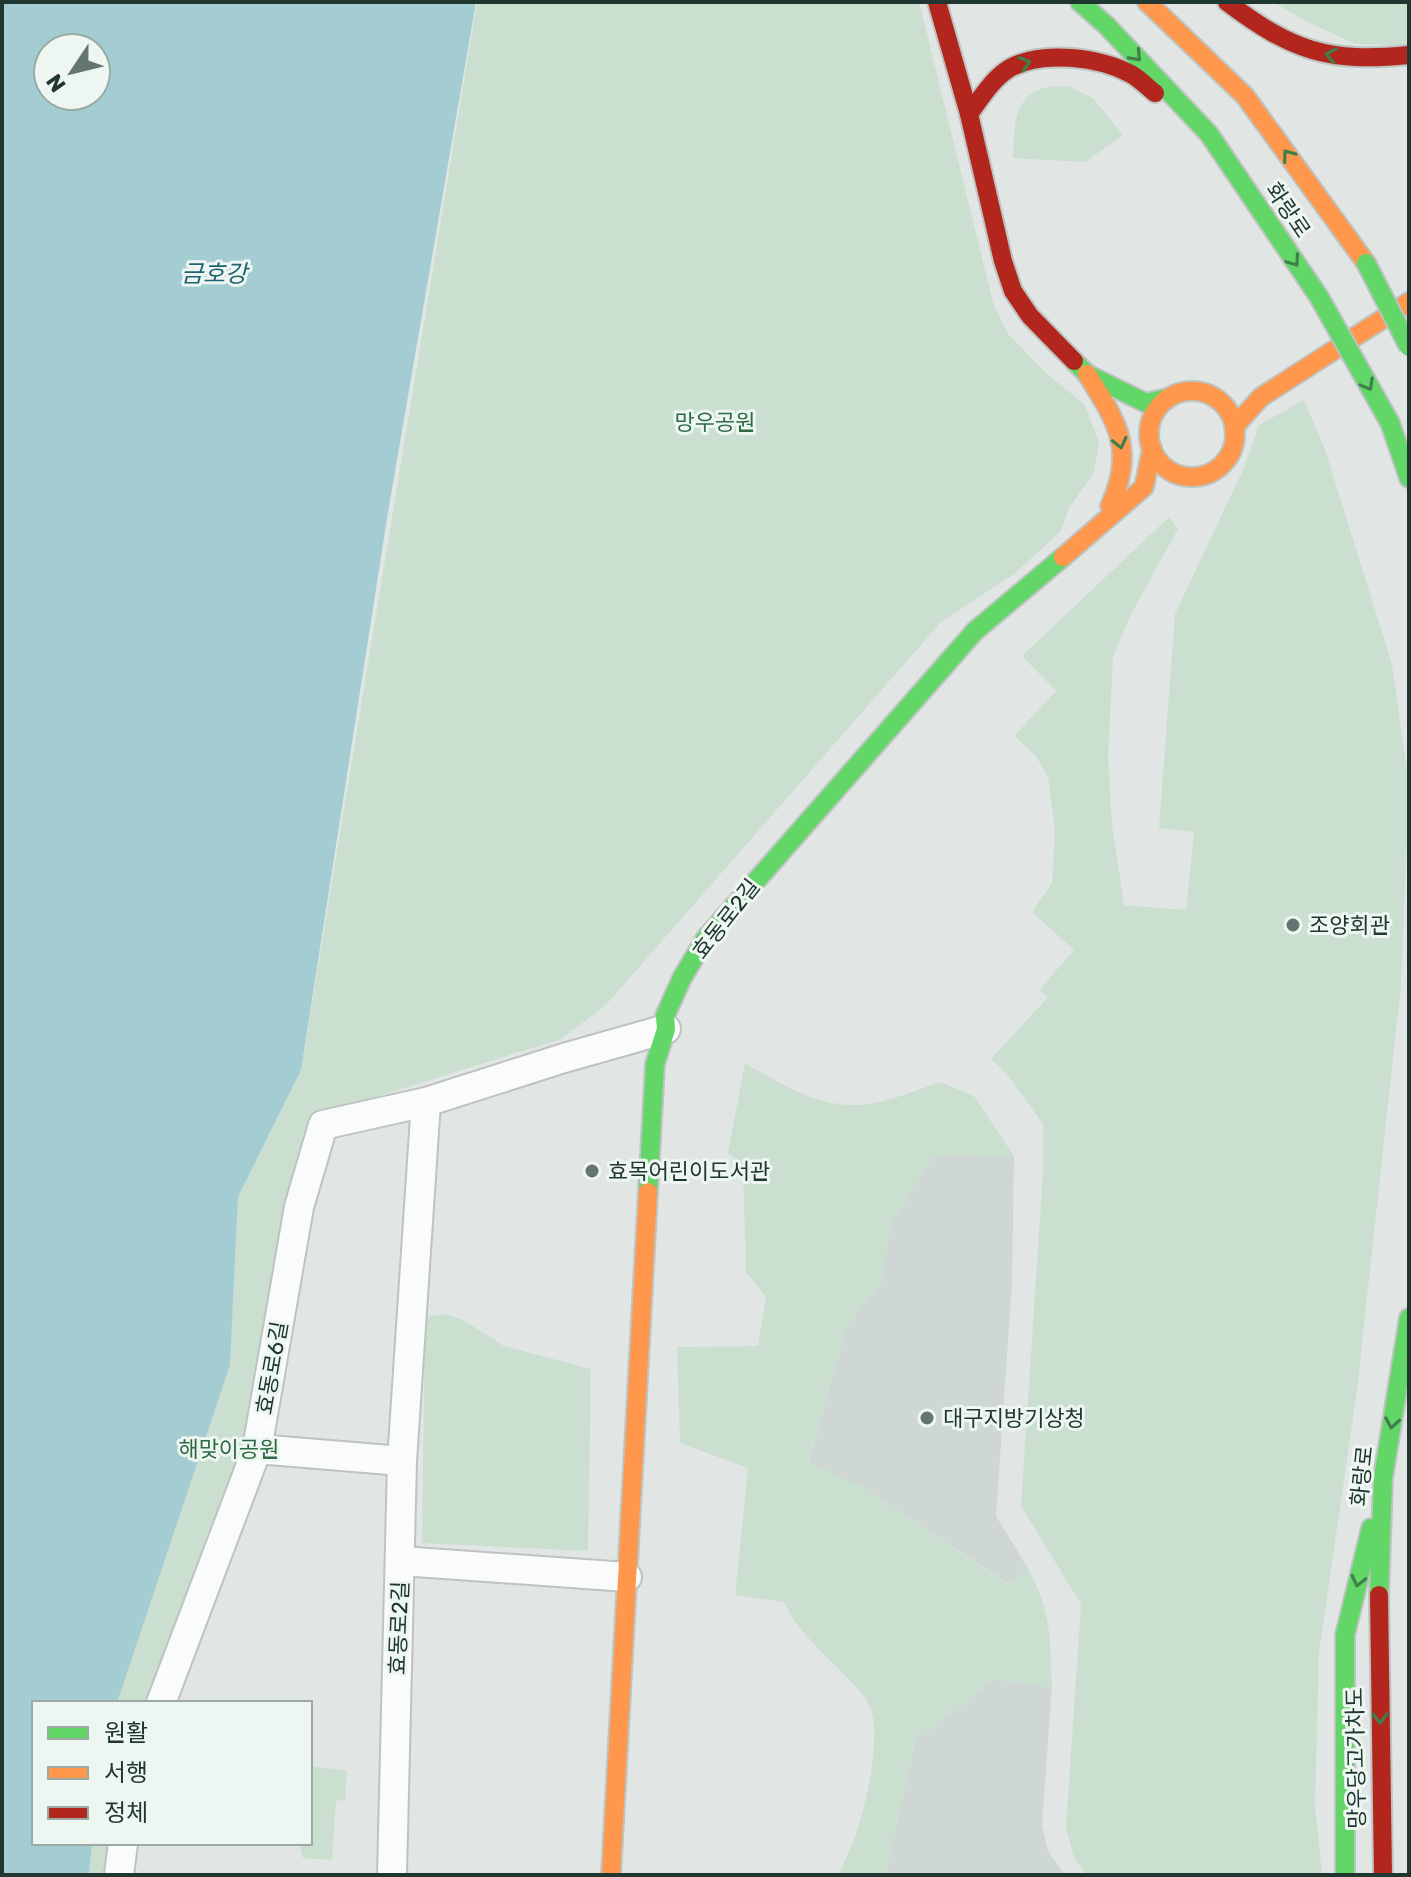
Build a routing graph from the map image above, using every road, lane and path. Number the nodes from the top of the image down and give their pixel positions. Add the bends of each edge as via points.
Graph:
1 (937, 2) edge
2 (1080, 2) edge
3 (1147, 2) edge
4 (1227, 2) edge
5 (1409, 55) edge
6 (969, 114) junction
7 (1209, 134) junction
8 (1409, 302) edge
9 (1409, 347) edge
10 (1094, 378) junction
11 (1213, 396) junction
12 (1261, 397) junction
13 (1168, 398) junction
14 (1151, 421) junction
15 (1234, 427) junction
16 (1152, 449) junction
17 (1176, 474) junction
18 (1409, 478) edge
19 (1130, 501) junction
20 (1103, 523) junction
21 (666, 1029) junction
22 (426, 1102) junction
23 (1409, 1318) edge
24 (257, 1449) junction
25 (402, 1461) junction
26 (1383, 1478) junction
27 (401, 1561) junction
28 (627, 1577) junction
29 (1378, 1640) joint
30 (162, 1701) edge
31 (123, 1845) edge
32 (119, 1875) edge
33 (392, 1875) edge
34 (611, 1875) edge
35 (1345, 1875) edge
36 (1383, 1875) edge

1 - 6 main road
2 -> 7 main road, 화랑로
9 -> 3 main road, 화랑로, bridge via 1366,263 1245,96
5 -> 4 main road via 1339,57 1302,48
6 -> 7 main road via 1009,69 1055,57 1130,74
6 - 10 main road via 1013,291 1030,316
7 -> 18 main road, 화랑로, bridge via 1319,297 1390,423
8 - 12 main road
10 - 13 main road via 1146,403
10 - 14 main road
10 -> 20 main road via 1115,421 1123,456 1123,474
11 - 12 main road via 1243,405
11 - 13 main road via 1195,391
11 - 15 main road
12 - 15 main road
13 - 14 main road
14 - 16 main road
15 - 17 main road via 1231,452 1216,469 1197,477
16 - 17 main road
16 - 19 main road via 1144,487
17 - 19 main road
19 - 20 main road, 효동로2길
20 - 21 main road, 효동로2길 via 975,631 706,938 665,1016
21 - 22 street, 효동로6길
21 - 28 main road, 효동로2길 via 655,1064
22 - 24 street, 효동로6길 via 323,1125 299,1207
22 - 25 street
23 -> 26 main road, 화랑로
24 - 25 street
24 - 30 street, 효동로6길
25 - 27 street
26 - 29 main road, 화랑로
26 -> 35 main road via 1345,1635
27 - 28 street, 효동로2길
27 - 33 street, 효동로2길
28 - 34 main road, 효동로2길
29 -> 36 main road, 망우당고가차도
31 - 32 street

